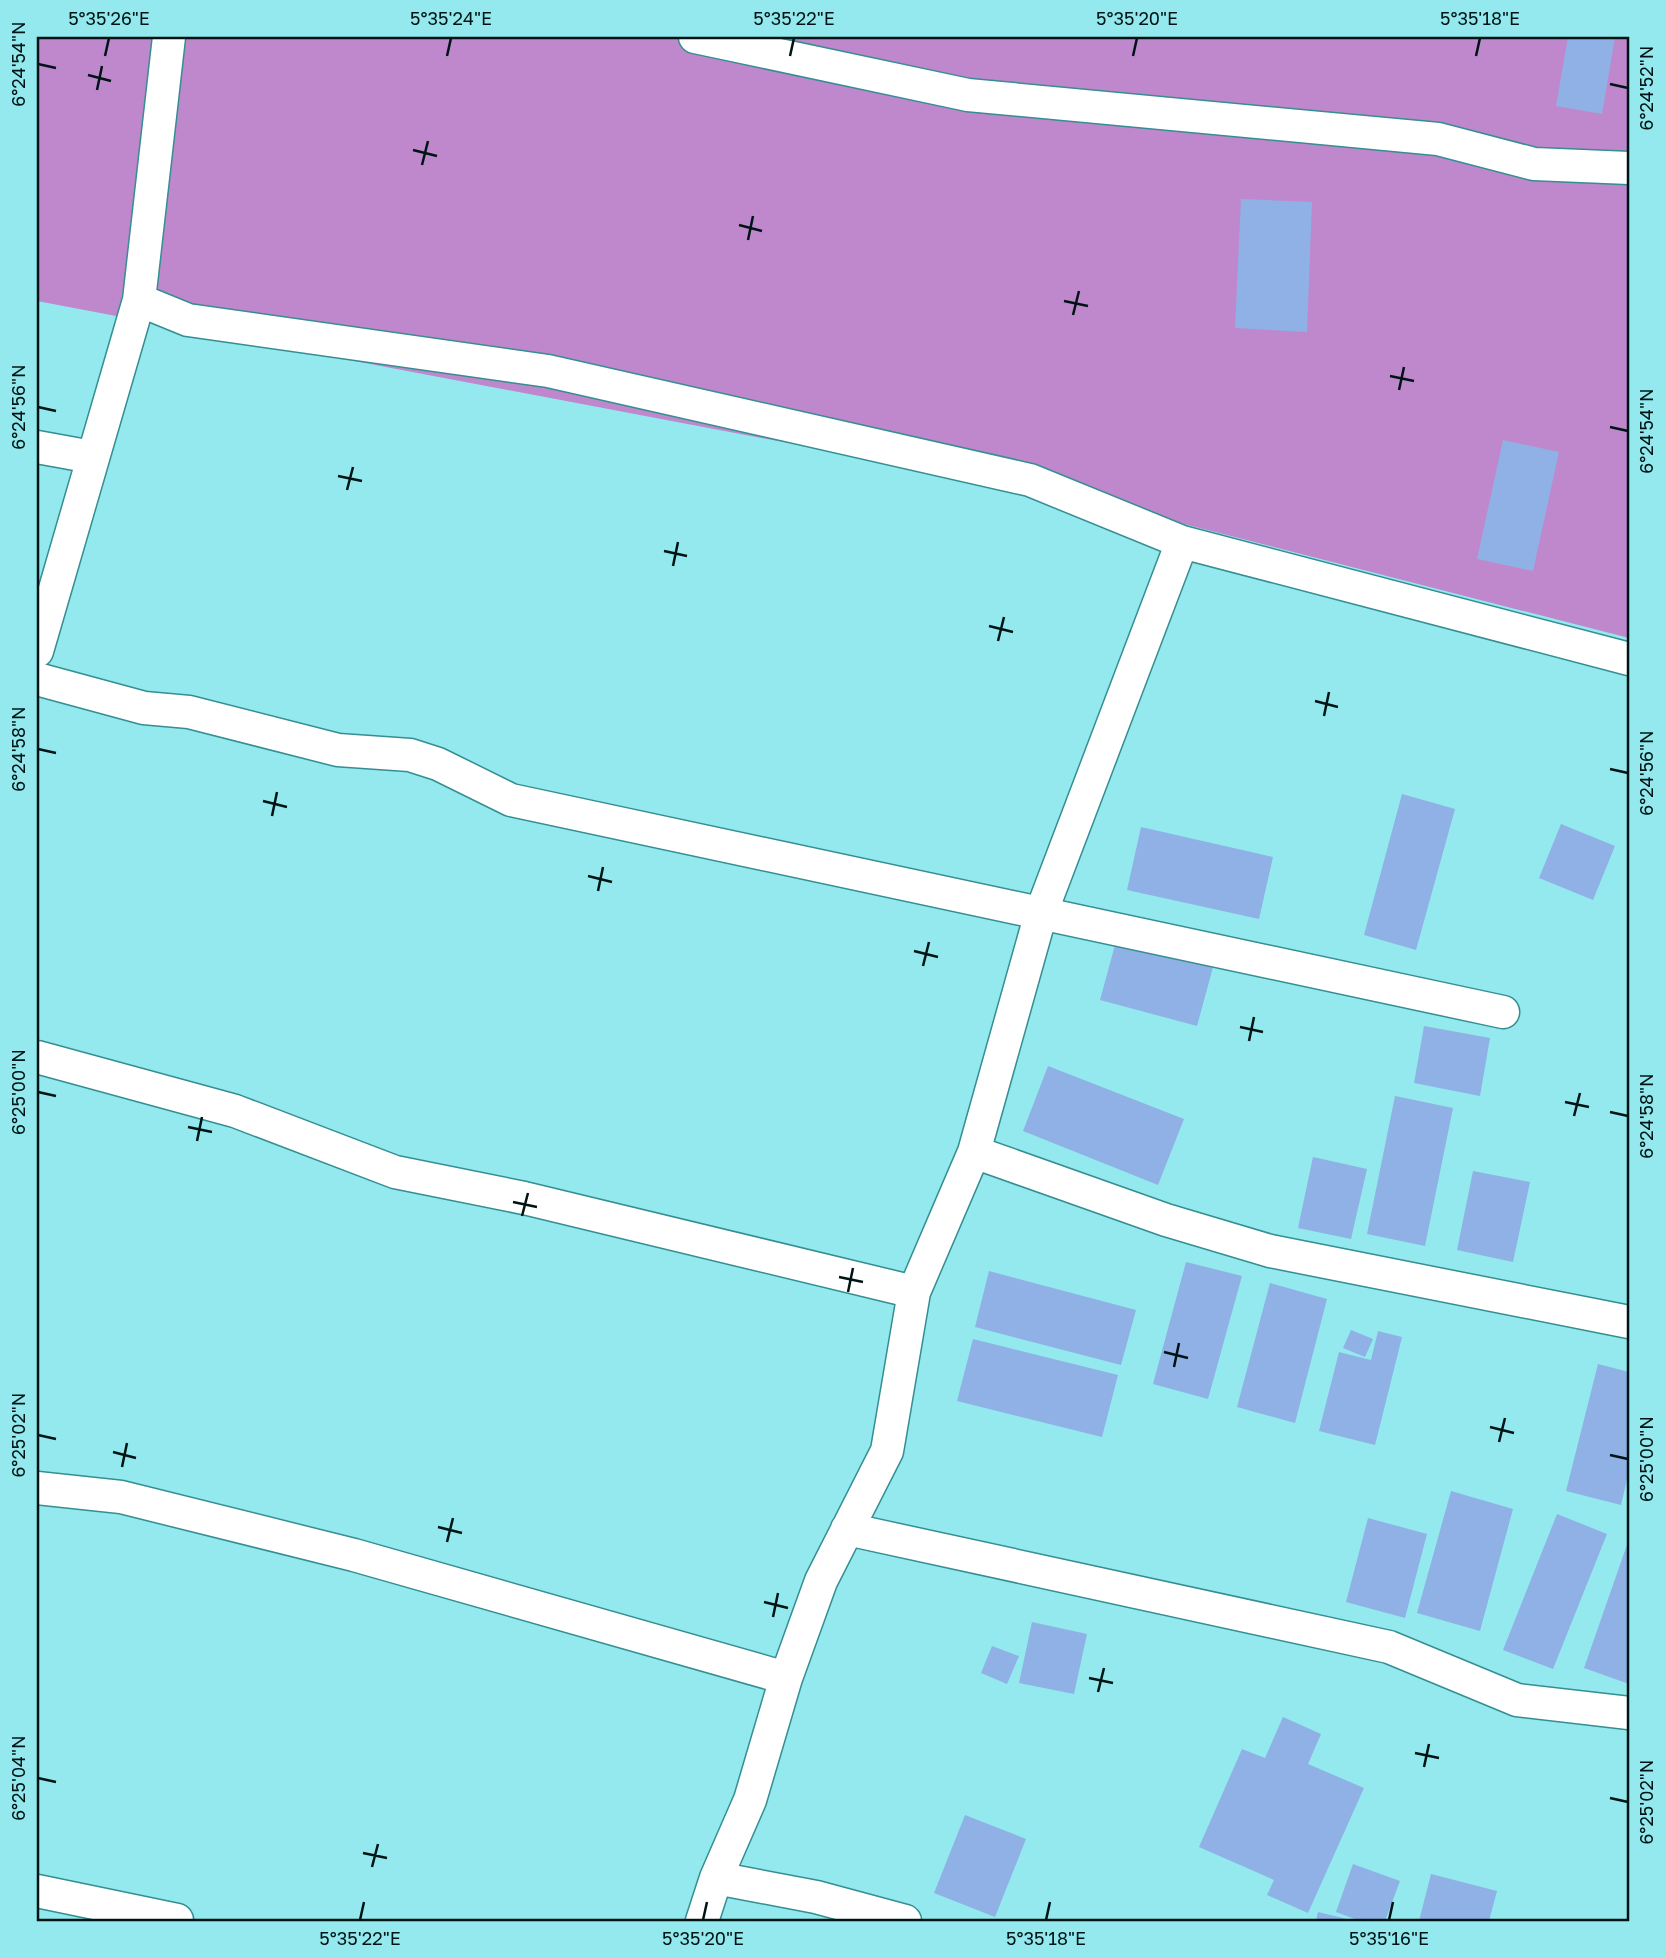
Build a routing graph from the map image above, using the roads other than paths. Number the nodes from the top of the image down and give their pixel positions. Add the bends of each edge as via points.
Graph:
1 (169, 37) edge
2 (695, 37) edge
3 (1629, 168) edge
4 (139, 300) junction
5 (37, 447) edge
6 (92, 457) junction
7 (1182, 542) junction
8 (37, 651) edge
9 (1629, 659) edge
10 (37, 679) edge
11 (1041, 914) junction
12 (1503, 1012) dead end
13 (37, 1057) edge
14 (975, 1152) junction
15 (914, 1292) junction
16 (1629, 1322) edge
17 (37, 1488) edge
18 (847, 1529) junction
19 (786, 1678) junction
20 (1629, 1713) edge
21 (716, 1878) junction
22 (37, 1891) edge
23 (177, 1920) edge
24 (702, 1921) edge
25 (905, 1921) edge

1 - 4 street
2 - 3 street via 968,94 1438,139 1534,163
4 - 6 street
4 - 7 street via 188,320 548,371 1030,480
5 - 6 street
6 - 8 street
7 - 9 street
7 - 11 street
10 - 11 street via 144,708 189,712 338,750 410,755 511,800
11 - 12 street
11 - 14 street
13 - 15 street via 235,1111 395,1172 524,1198
14 - 15 street
14 - 16 street via 1166,1220 1270,1251
15 - 18 street via 887,1451
17 - 19 street via 121,1497 355,1555
18 - 19 street via 821,1581
18 - 20 street via 1389,1647 1517,1700
19 - 21 street via 750,1800
21 - 24 street
21 - 25 street via 816,1897
22 - 23 street

